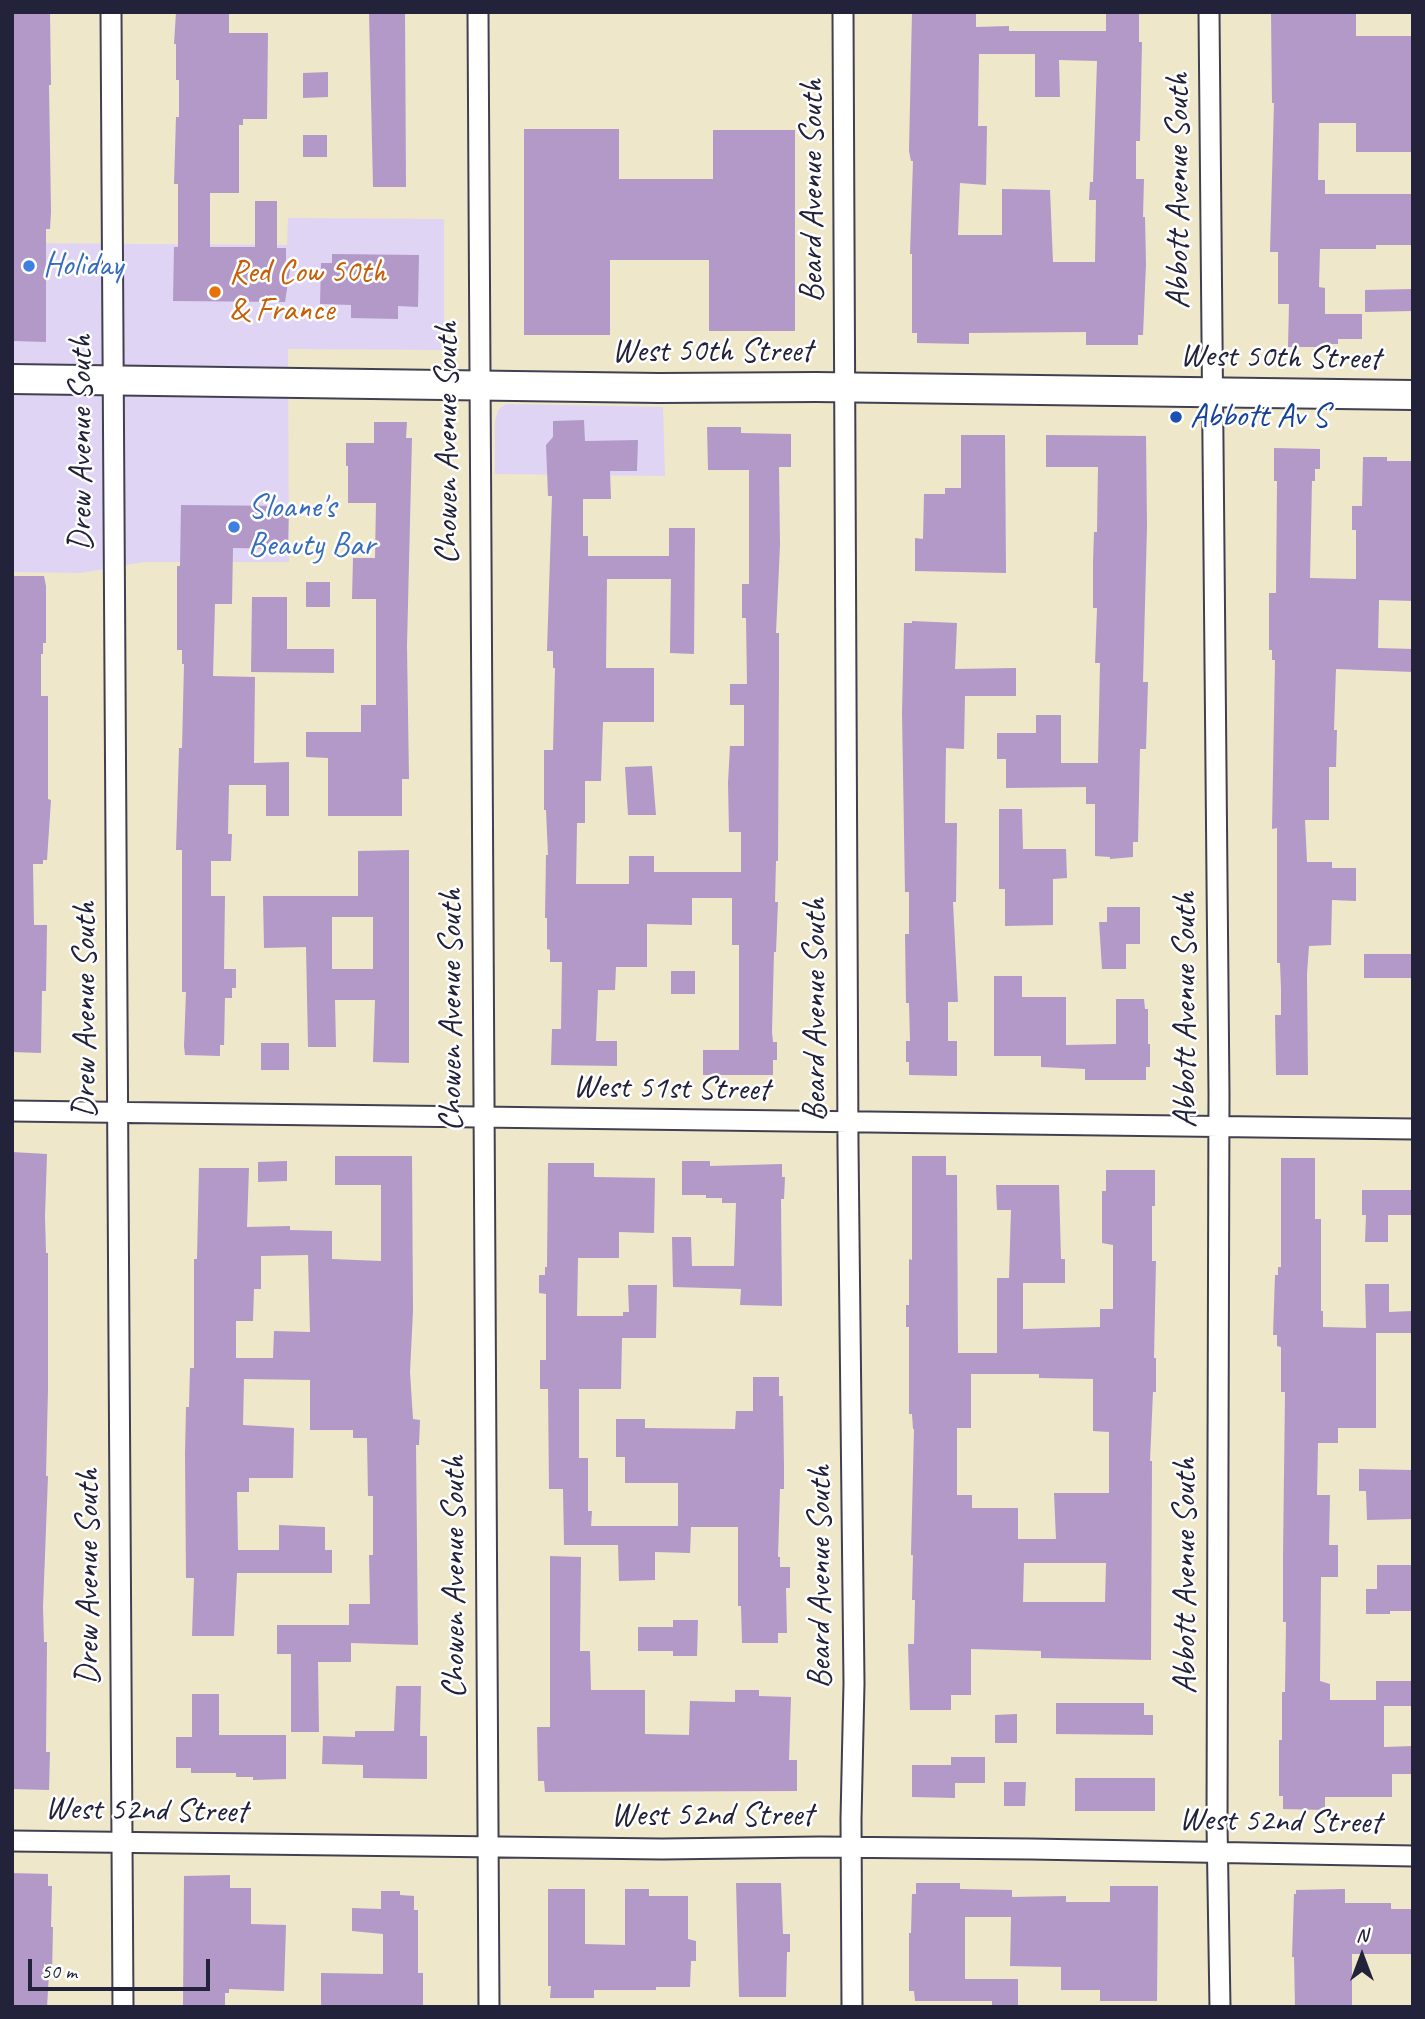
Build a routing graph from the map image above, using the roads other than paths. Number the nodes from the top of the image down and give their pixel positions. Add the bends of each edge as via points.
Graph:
1 (111, 12) edge
2 (478, 12) edge
3 (843, 12) edge
4 (1209, 12) edge
5 (12, 379) edge
6 (113, 380) junction
7 (479, 386) junction
8 (845, 388) junction
9 (1212, 393) junction
10 (1413, 395) edge
11 (12, 1111) edge
12 (118, 1114) junction
13 (484, 1118) junction
14 (848, 1122) junction
15 (1219, 1127) junction
16 (1413, 1129) edge
17 (12, 1841) edge
18 (122, 1843) junction
19 (488, 1847) junction
20 (851, 1848) junction
21 (1219, 1851) junction
22 (1413, 1856) edge
23 (123, 2007) edge
24 (489, 2007) edge
25 (852, 2007) edge
26 (1220, 2007) edge

1 - 6 street, Drew Avenue South
2 - 7 street, Chowen Avenue South
3 - 8 street, Beard Avenue South
4 - 9 street, Abbott Avenue South
5 - 6 main road, West 50th Street
6 - 7 main road, West 50th Street
6 - 12 street, Drew Avenue South
7 - 8 main road, West 50th Street
7 - 13 street, Chowen Avenue South
8 - 9 main road, West 50th Street
8 - 14 street, Beard Avenue South
9 - 10 main road, West 50th Street
9 - 15 street, Abbott Avenue South
11 - 12 street, West 51st Street
12 - 13 street, West 51st Street
12 - 18 street, Drew Avenue South
13 - 14 street, West 51st Street
13 - 19 street, Chowen Avenue South
14 - 15 street, West 51st Street
14 - 20 street, Beard Avenue South via 854,1683
15 - 16 street, West 51st Street
15 - 21 street, Abbott Avenue South
17 - 18 street, West 52nd Street
18 - 19 street, West 52nd Street
18 - 23 street, Drew Avenue South
19 - 20 street, West 52nd Street
19 - 24 street, Chowen Avenue South
20 - 21 street, West 52nd Street
20 - 25 street, Beard Avenue South
21 - 22 street, West 52nd Street
21 - 26 street, Abbott Avenue South

